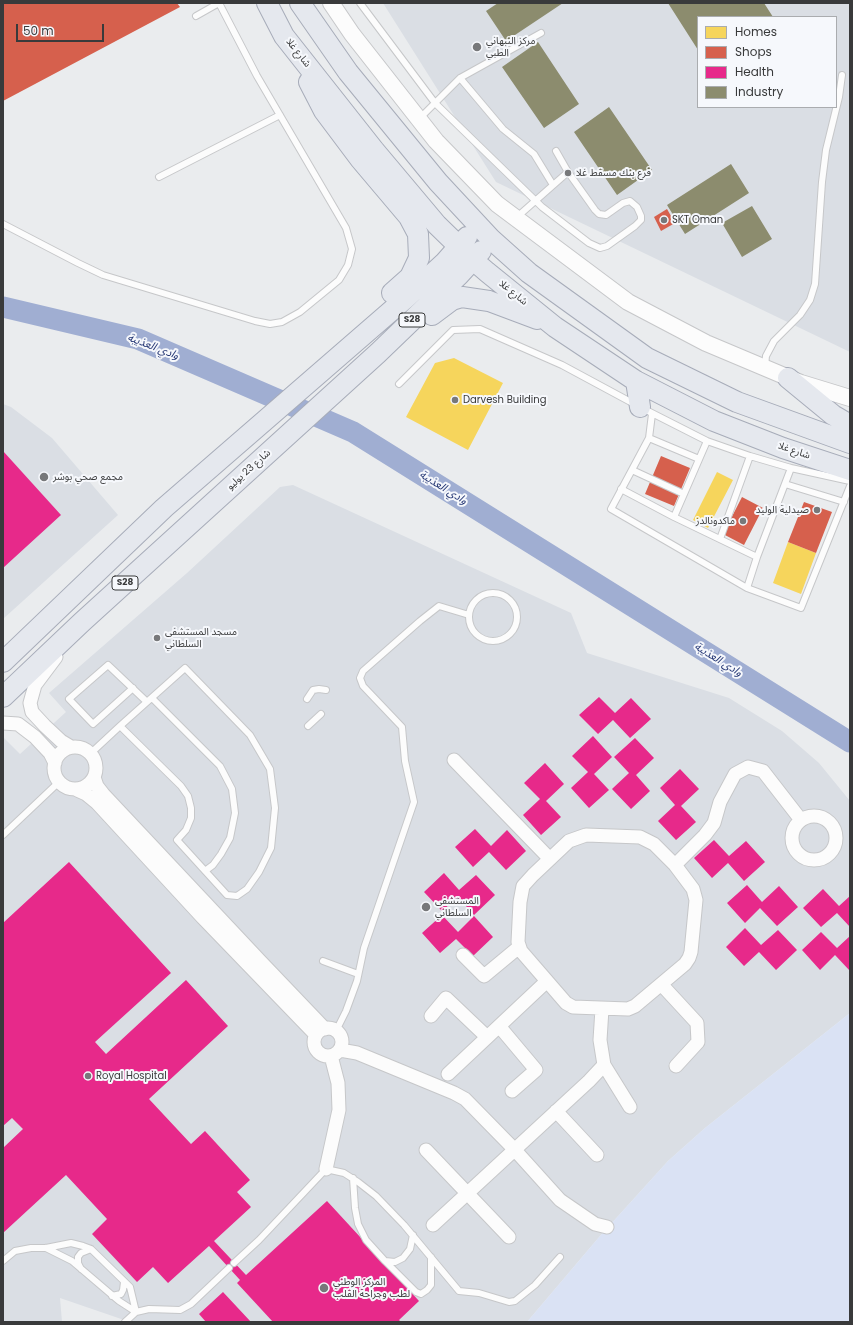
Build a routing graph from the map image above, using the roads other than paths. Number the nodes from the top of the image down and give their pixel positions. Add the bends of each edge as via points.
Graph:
1 (219, 3) edge
2 (267, 3) edge
3 (300, 3) edge
4 (331, 3) edge
5 (360, 3) edge
6 (196, 16) dead end
7 (541, 33) dead end
8 (284, 36) junction
9 (842, 75) dead end
10 (460, 78) junction
11 (435, 103) junction
12 (837, 105) edge
13 (836, 108) edge
14 (280, 115) junction
15 (419, 119) junction
16 (556, 151) dead end
17 (568, 172) junction
18 (159, 177) dead end
19 (554, 185) junction
20 (535, 201) junction
21 (516, 218) junction
22 (3, 224) edge
23 (477, 226) junction
24 (491, 240) junction
25 (458, 247) junction
26 (473, 260) junction
27 (556, 327) junction
28 (352, 346) junction
29 (364, 366) junction
30 (764, 368) junction
31 (788, 378) junction
32 (636, 380) junction
33 (399, 384) dead end
34 (850, 398) edge
35 (646, 410) junction
36 (850, 425) edge
37 (649, 438) junction
38 (707, 441) junction
39 (850, 443) edge
40 (750, 456) junction
41 (699, 459) junction
42 (791, 468) junction
43 (632, 470) junction
44 (850, 470) edge
45 (850, 481) edge
46 (785, 484) junction
47 (850, 486) edge
48 (622, 489) junction
49 (684, 494) junction
50 (844, 502) junction
51 (674, 517) junction
52 (720, 539) junction
53 (757, 557) junction
54 (747, 588) junction
55 (468, 615) junction
56 (82, 622) junction
57 (3, 662) edge
58 (133, 688) junction
59 (326, 690) dead end
60 (3, 697) edge
61 (307, 699) dead end
62 (150, 700) junction
63 (321, 714) dead end
64 (3, 723) edge
65 (120, 726) junction
66 (308, 726) dead end
67 (71, 747) junction
68 (91, 753) junction
69 (454, 760) dead end
70 (55, 762) junction
71 (94, 777) junction
72 (59, 782) junction
73 (75, 789) junction
74 (801, 820) dead end
75 (3, 835) edge
76 (550, 859) junction
77 (675, 864) junction
78 (205, 871) junction
79 (519, 946) junction
80 (464, 955) dead end
81 (323, 961) dead end
82 (358, 974) junction
83 (547, 981) junction
84 (661, 984) junction
85 (602, 1008) junction
86 (431, 1016) dead end
87 (499, 1026) junction
88 (326, 1031) junction
89 (487, 1037) junction
90 (335, 1053) junction
91 (604, 1065) junction
92 (676, 1066) dead end
93 (448, 1074) dead end
94 (512, 1091) dead end
95 (630, 1106) dead end
96 (556, 1111) junction
97 (514, 1149) junction
98 (426, 1150) dead end
99 (597, 1155) dead end
100 (326, 1169) junction
101 (353, 1178) junction
102 (467, 1193) junction
103 (433, 1225) dead end
104 (607, 1227) dead end
105 (412, 1235) junction
106 (509, 1237) dead end
107 (46, 1248) junction
108 (91, 1249) junction
109 (431, 1257) junction
110 (560, 1257) dead end
111 (3, 1261) edge
112 (385, 1261) junction
113 (234, 1263) dead end
114 (229, 1268) dead end
115 (81, 1269) junction
116 (124, 1282) junction
117 (112, 1296) junction
118 (136, 1312) junction
119 (125, 1322) edge

1 - 6 lane
1 - 14 lane
2 - 8 main road, شارع غلا
3 - 23 main road via 348,72
4 - 15 street
5 - 11 lane
7 - 10 lane
8 - 25 main road, شارع غلا via 374,150
8 - 28 main road via 324,111 409,217 418,234 418,258 410,277 366,317
9 - 12 lane
10 - 11 lane
10 - 19 lane via 503,129 534,154
11 - 15 lane
11 - 20 lane
13 - 30 lane via 826,150 815,284 810,300 800,315 774,341 766,356
14 - 18 lane
14 - 22 lane via 346,228 352,249 348,265 339,280 300,312 282,322 270,324 255,321 103,274
15 - 21 street via 436,141 497,204
16 - 17 lane
17 - 19 lane
17 - 20 lane via 599,214 606,215 630,201 638,206 641,220 607,246 600,248 589,243
19 - 20 lane
20 - 21 lane
21 - 30 street via 628,302 706,343
23 - 24 main road
23 - 25 main road, S28
24 - 26 main road, شارع 23 يوليو / S28
24 - 39 main road via 530,273 647,358 738,402
25 - 26 main road, شارع غلا
25 - 28 main road, S28 via 445,262
26 - 27 main road, شارع غلا
26 - 29 main road, شارع 23 يوليو / S28
27 - 29 main road via 489,301 462,297 444,304 377,362
27 - 32 main road, شارع غلا
28 - 57 main road, S28 via 164,508
29 - 56 main road, شارع 23 يوليو / S28
30 - 31 street
31 - 34 street
31 - 36 main road
32 - 35 main road
32 - 44 main road, شارع غلا via 714,421 783,448
33 - 35 lane via 453,330 480,329 562,365
35 - 37 lane
35 - 38 lane
37 - 41 lane
37 - 43 lane
38 - 40 lane
38 - 41 lane
40 - 42 lane
40 - 52 lane
41 - 49 lane
42 - 45 lane
42 - 46 lane
43 - 48 lane
43 - 49 lane
46 - 50 lane
46 - 53 lane
47 - 50 lane
48 - 51 lane
48 - 54 lane via 611,509
49 - 51 lane
50 - 54 lane via 801,608
51 - 52 lane
52 - 53 lane
53 - 54 lane
55 - 55 lane via 469,623 477,636 491,642 499,641 512,633 518,618 513,602 499,593 482,595 471,607
55 - 82 lane via 439,606 363,671 360,678 363,686 402,728 405,761 414,802 377,906
56 - 60 main road, شارع 23 يوليو / S28
56 - 67 street via 34,684 30,703 32,712 45,726
58 - 58 lane via 108,665 69,699 93,724
58 - 62 lane
59 - 61 lane via 313,690
62 - 65 lane
62 - 78 lane via 220,766 232,790 235,813 230,838 213,865
62 - 78 lane via 185,668 250,735 270,769 275,808 271,848 259,872 247,889 237,896 227,895
63 - 66 lane
64 - 70 street via 18,724 35,737
65 - 68 lane
65 - 78 lane via 188,796 192,808 191,818 186,830 177,840
67 - 68 street via 85,749
67 - 70 street via 61,752
68 - 71 street via 96,765
69 - 76 street
70 - 72 street via 54,770
71 - 73 street via 86,786
71 - 88 street via 104,795
72 - 73 street
72 - 75 lane
73 - 88 street via 97,803 202,918
74 - 77 street via 763,771 748,767 735,774 720,802 714,823
76 - 77 street via 569,841 586,835 622,836 640,837 654,844
76 - 79 street via 523,886
77 - 84 street via 693,889 696,900 691,952 685,964
79 - 80 street via 484,976
79 - 83 street
81 - 82 lane
82 - 88 lane via 346,1012
83 - 85 street via 573,1007
83 - 87 street
84 - 85 street via 628,1009
84 - 92 street via 697,1023 698,1042
85 - 91 street via 600,1040
86 - 89 street via 446,998
87 - 89 street
87 - 94 street via 536,1070
88 - 90 street via 339,1034 342,1042
88 - 90 street via 314,1043 317,1051 324,1056
89 - 93 street
90 - 97 street via 357,1053 454,1092 465,1099
90 - 100 street via 339,1110
91 - 95 street
91 - 96 street
96 - 97 street
96 - 99 street
97 - 102 street
97 - 104 street via 560,1200 595,1224
98 - 102 street
100 - 101 lane
100 - 113 lane
101 - 105 lane via 376,1196
101 - 112 lane via 358,1224 366,1240
102 - 103 street
102 - 106 street
105 - 109 lane
105 - 112 lane via 410,1249 403,1258 395,1262
107 - 108 lane via 71,1243
107 - 111 lane via 15,1251
107 - 115 lane via 72,1261
108 - 115 lane via 78,1257
108 - 116 lane
109 - 110 lane via 459,1291 479,1293 509,1302 515,1301 535,1285
109 - 112 lane via 431,1285 421,1294
114 - 118 lane via 180,1310 149,1309
115 - 117 lane
116 - 117 lane via 121,1294
116 - 118 lane via 130,1287
117 - 118 lane
118 - 119 lane

